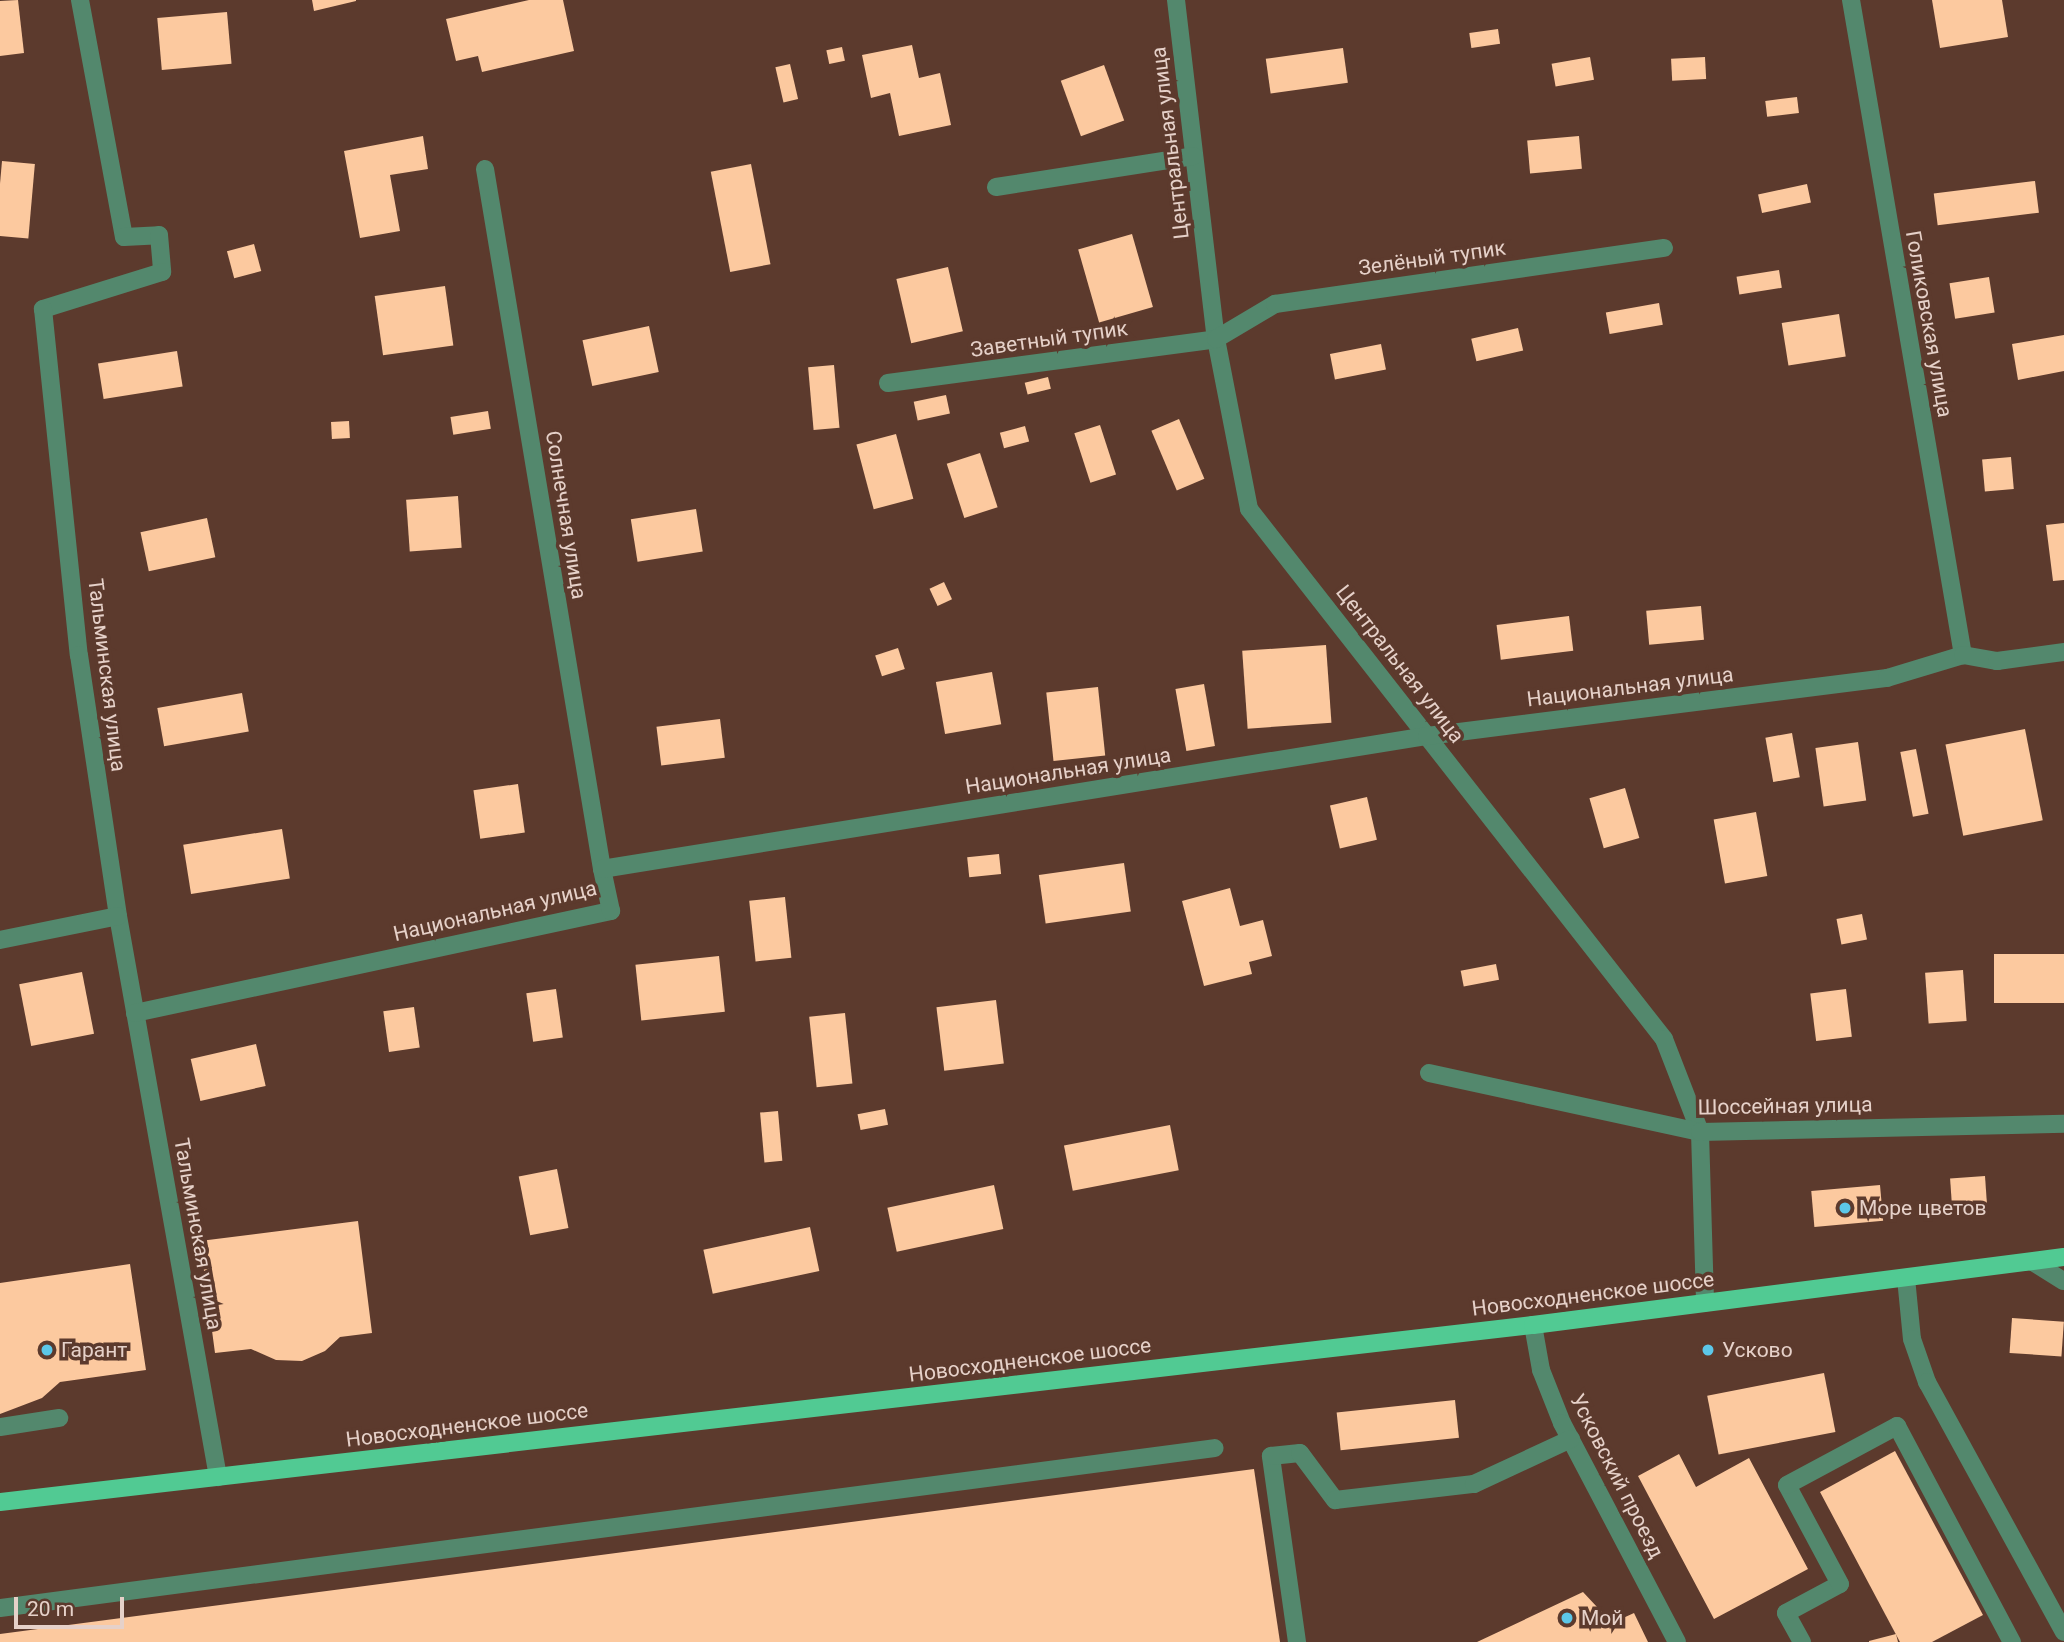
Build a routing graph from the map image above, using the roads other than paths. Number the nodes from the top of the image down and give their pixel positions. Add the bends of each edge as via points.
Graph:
1 (80, 0) edge
2 (1176, 0) edge
3 (1851, 0) edge
4 (1194, 156) junction
5 (485, 169) dead end
6 (996, 187) dead end
7 (1664, 248) dead end
8 (1216, 340) junction
9 (888, 383) dead end
10 (2064, 652) edge
11 (1963, 655) junction
12 (1427, 736) junction
13 (602, 870) junction
14 (118, 916) junction
15 (0, 940) edge
16 (135, 1013) junction
17 (1429, 1073) dead end
18 (2064, 1124) edge
19 (1700, 1132) junction
20 (2064, 1257) edge
21 (2034, 1262) junction
22 (1906, 1278) junction
23 (2064, 1281) edge
24 (1705, 1303) junction
25 (1534, 1325) junction
26 (59, 1418) dead end
27 (0, 1427) edge
28 (1571, 1439) junction
29 (1215, 1448) dead end
30 (218, 1477) junction
31 (0, 1502) edge
32 (0, 1608) edge
33 (2064, 1632) edge
34 (1297, 1642) edge
35 (1677, 1642) edge
36 (1801, 1642) edge
37 (2012, 1642) edge

1 - 14 street, Тальминская улица via 124,237 159,235 162,272 43,309 79,655
2 - 4 street, Центральная улица
3 - 11 street, Голиковская улица
4 - 6 street
4 - 8 street, Центральная улица
5 - 13 street, Солнечная улица
7 - 8 street, Зелёный тупик via 1275,304
8 - 9 street, Заветный тупик
8 - 12 street, Центральная улица via 1250,509
10 - 11 street, Национальная улица via 1997,661
11 - 12 street, Национальная улица via 1887,678
12 - 13 street, Национальная улица
12 - 19 street, Центральная улица via 1664,1038
13 - 16 street, Национальная улица via 611,911
14 - 15 street
14 - 16 street, Тальминская улица
16 - 30 street, Тальминская улица
17 - 19 street, Шоссейная улица
18 - 19 street, Шоссейная улица
19 - 24 street, Центральная улица
20 - 21 main road, Новосходненское шоссе
21 - 22 main road, Новосходненское шоссе
21 - 23 street
22 - 24 main road, Новосходненское шоссе
22 - 33 street via 1912,1339 1927,1382
24 - 25 main road, Новосходненское шоссе
25 - 28 street, Усковский проезд via 1541,1370
25 - 30 main road, Новосходненское шоссе
26 - 27 street
28 - 34 street via 1474,1484 1335,1500 1300,1453 1270,1456
28 - 35 street, Усковский проезд
29 - 32 street
30 - 31 main road, Новосходненское шоссе
36 - 37 street via 1786,1613 1840,1584 1787,1485 1897,1426

